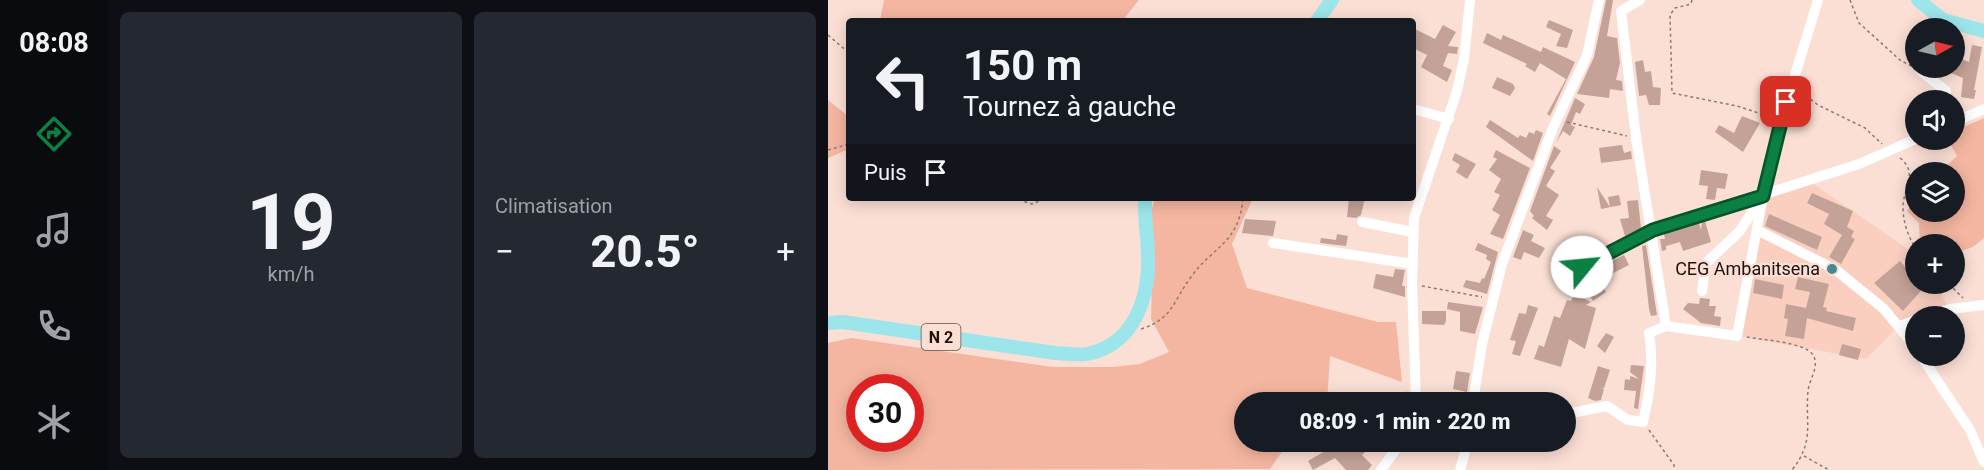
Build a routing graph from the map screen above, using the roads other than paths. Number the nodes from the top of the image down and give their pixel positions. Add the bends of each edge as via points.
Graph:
1 (1332, 0) edge
2 (1470, 0) edge
3 (1599, 0) edge
4 (1641, 0) edge
5 (1818, 0) edge
6 (1918, 0) edge
7 (1319, 18) edge
8 (1937, 18) edge
9 (1965, 28) edge
10 (1984, 31) edge
11 (1932, 78) edge
12 (1945, 90) edge
13 (1984, 109) edge
14 (1416, 110) edge
15 (1965, 117) edge
16 (1449, 119) junction
17 (1905, 144) edge
18 (1763, 196) junction
19 (1145, 201) edge
20 (1362, 222) dead end
21 (1653, 230) junction
22 (1757, 230) junction
23 (1413, 232) junction
24 (1273, 243) dead end
25 (1413, 264) junction
26 (1582, 267) dead end
27 (1702, 291) dead end
28 (1984, 305) edge
29 (1965, 308) edge
30 (828, 323) edge
31 (1905, 324) edge
32 (1666, 326) junction
33 (1900, 326) junction
34 (1905, 333) edge
35 (1928, 366) edge
36 (1416, 392) edge
37 (1475, 392) edge
38 (1576, 412) edge
39 (1393, 452) edge
40 (1465, 452) edge
41 (1984, 462) edge
42 (1381, 470) edge
43 (1460, 470) edge

1 - 7 main road
2 - 16 street via 1464,59
3 - 37 street via 1587,55 1557,120 1492,299
4 - 21 street via 1621,10 1636,138
5 - 18 street via 1780,121
6 - 8 main road
9 - 10 main road
11 - 12 street
13 - 15 street
14 - 16 street
16 - 23 street via 1417,204
17 - 18 street via 1859,164
18 - 21 street
18 - 22 street
18 - 27 street via 1739,232 1706,263
19 - 30 main road, N 2 via 1148,259 1139,315 1129,331 1108,347 1086,354 1055,353
20 - 23 street
21 - 26 street
21 - 32 street
22 - 32 street via 1737,336
22 - 33 street via 1836,270
23 - 25 street
24 - 25 street
25 - 36 street
28 - 29 street
31 - 33 street
32 - 38 street via 1649,333 1653,357 1643,422 1628,420 1607,406
33 - 34 street
35 - 41 street via 1970,430
39 - 42 street
40 - 43 street

